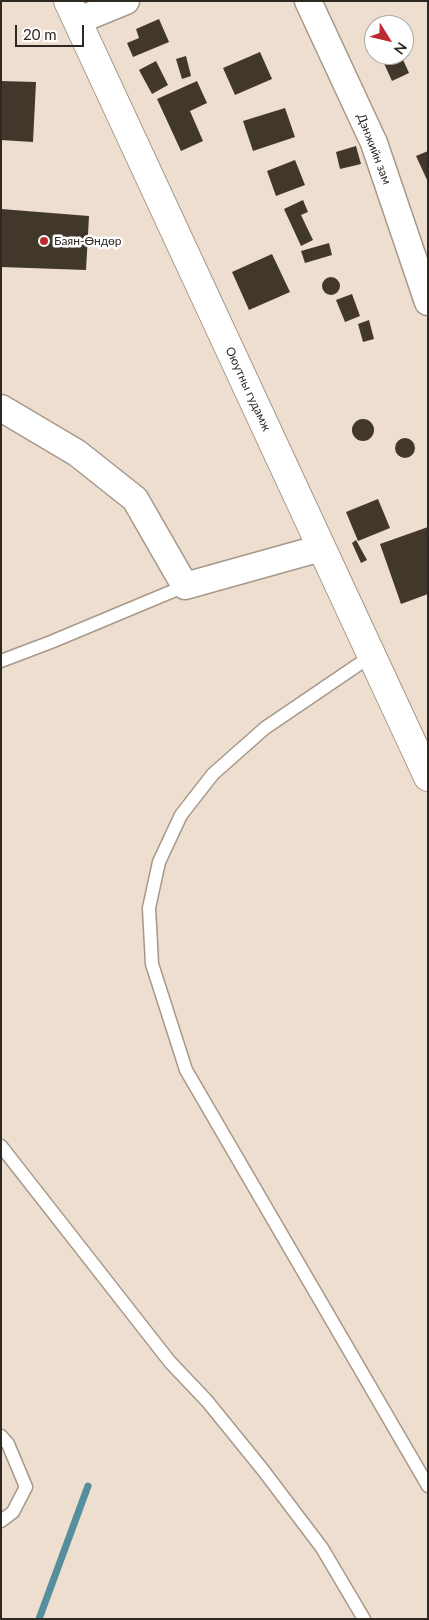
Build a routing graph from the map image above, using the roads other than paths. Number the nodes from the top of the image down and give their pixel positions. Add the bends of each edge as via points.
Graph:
1 (126, 1) edge
2 (308, 1) edge
3 (72, 11) edge
4 (428, 302) edge
5 (3, 406) edge
6 (321, 548) junction
7 (185, 586) junction
8 (371, 656) junction
9 (1, 661) edge
10 (428, 777) edge
11 (1, 1146) edge
12 (1, 1436) edge
13 (428, 1486) edge
14 (1, 1522) edge
15 (364, 1619) edge

1 - 3 street
2 - 4 street, Дэнжийн зам via 374,143
3 - 6 street, Оюутны гудамж
5 - 7 street via 77,453 135,499
6 - 7 street
6 - 8 street, Оюутны гудамж
7 - 9 lane
8 - 10 street, Оюутны гудамж
8 - 13 lane via 265,728 213,774 181,815 158,862 149,908 152,964 186,1070
11 - 15 lane via 170,1362 207,1401 263,1470 322,1548
12 - 14 lane via 8,1444 26,1487 13,1512

